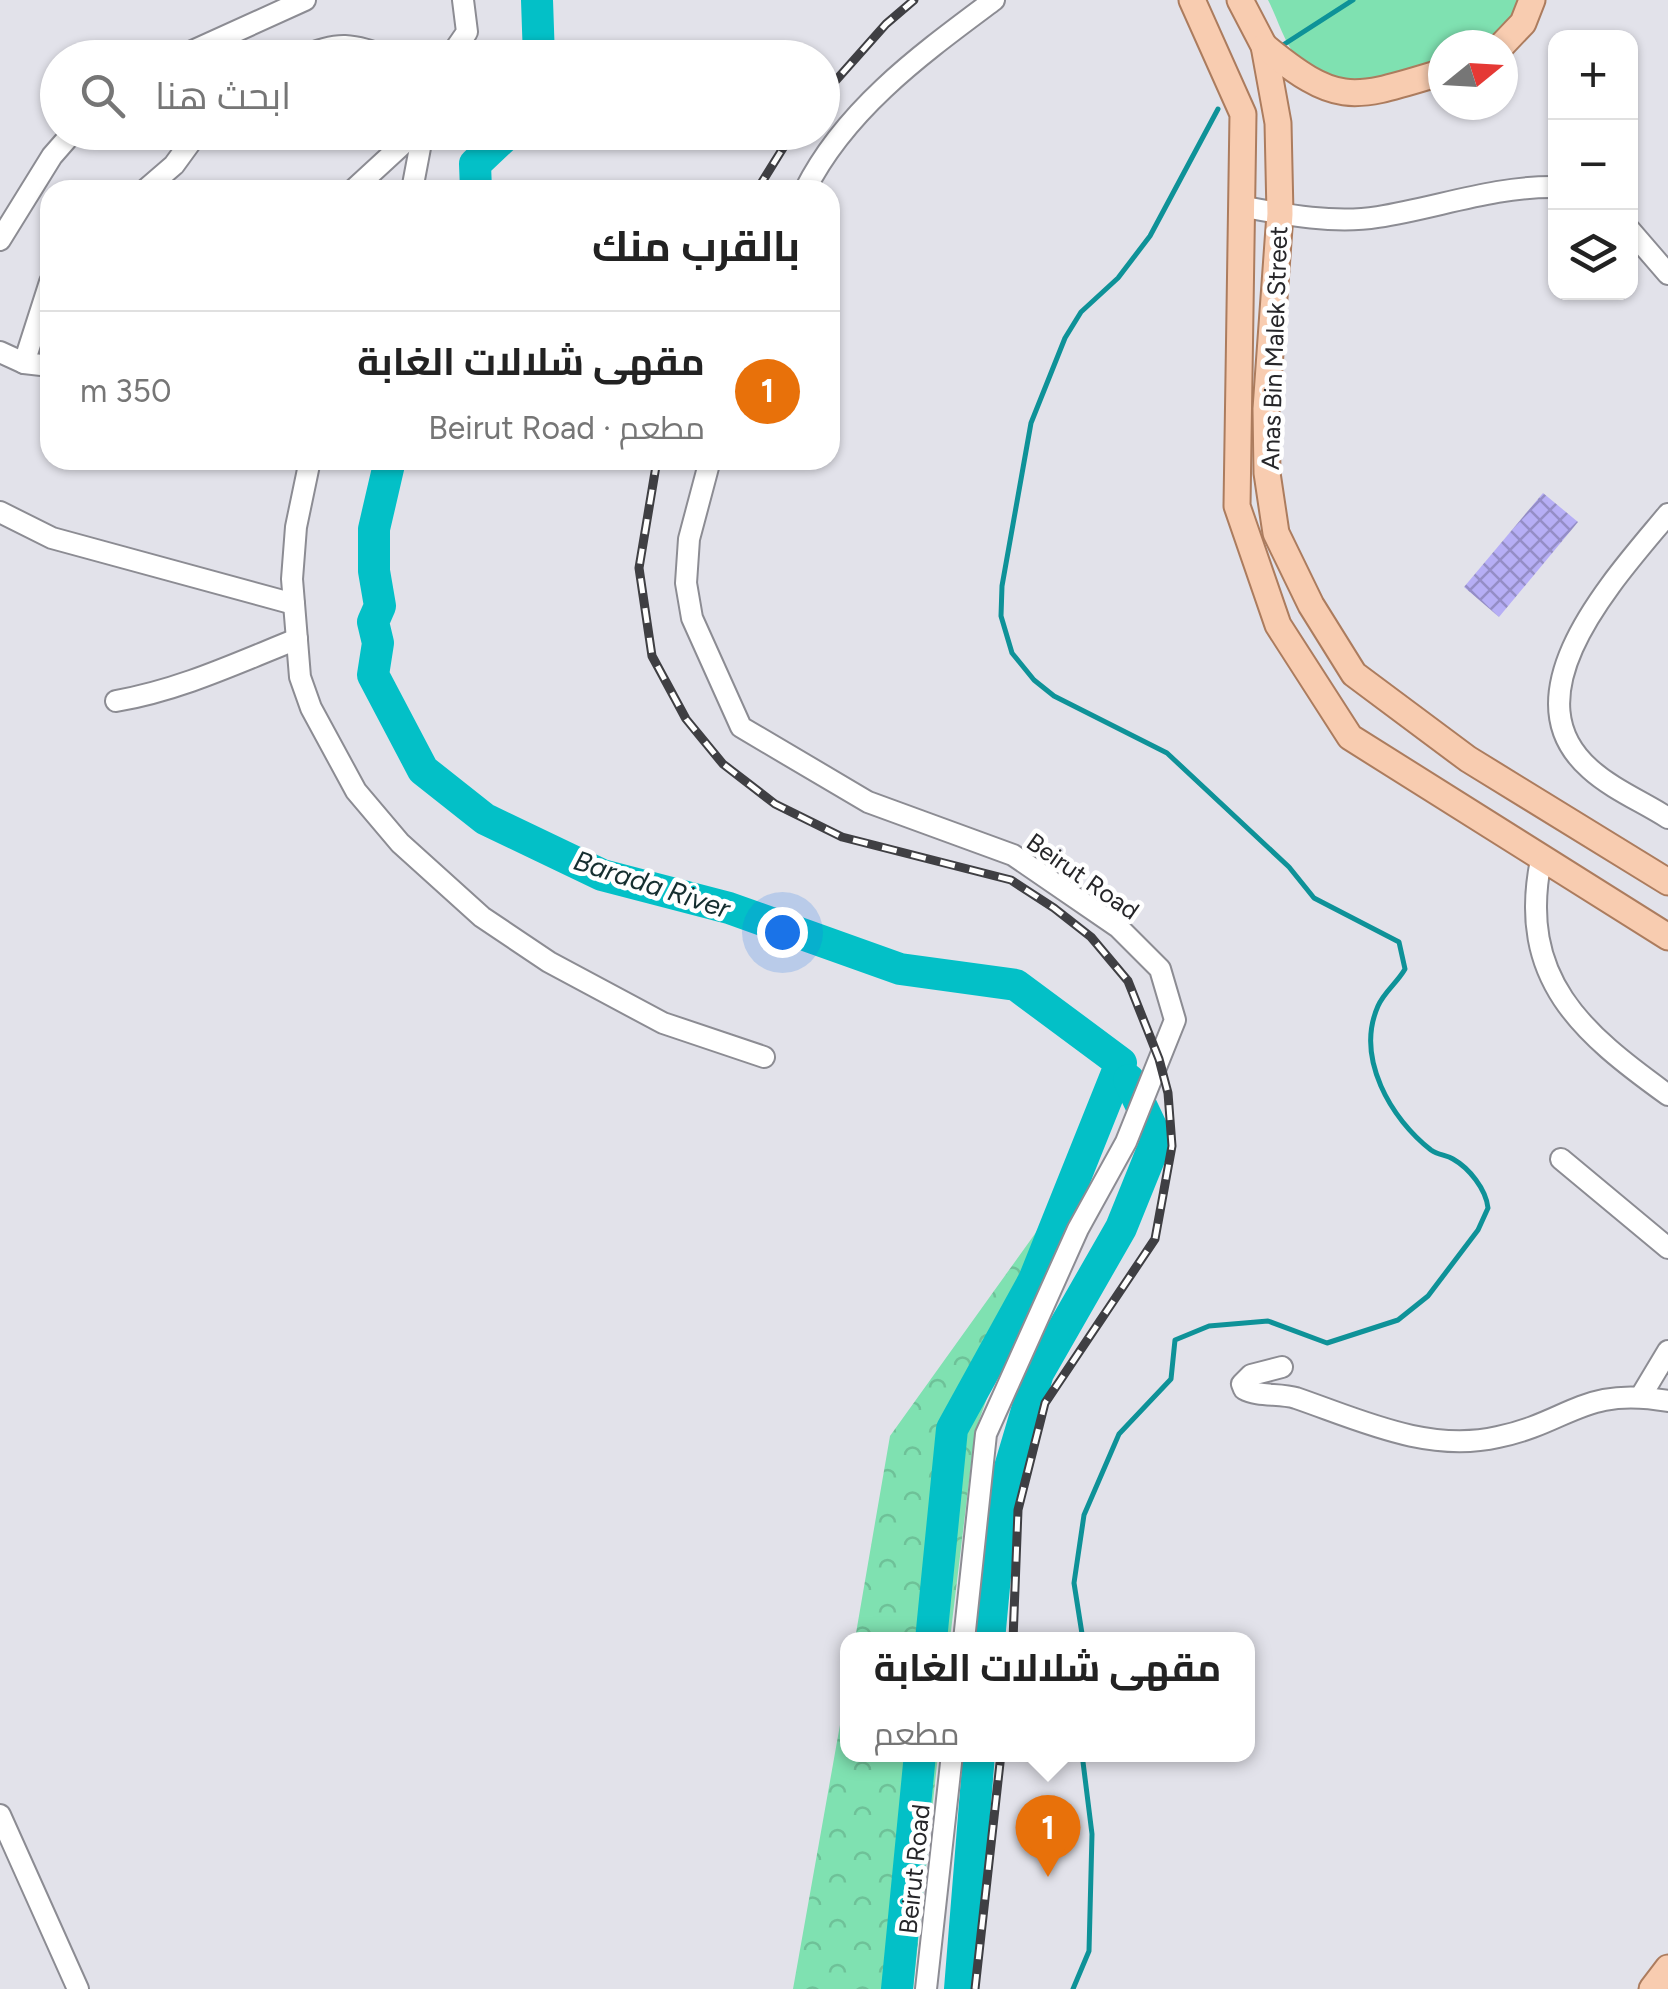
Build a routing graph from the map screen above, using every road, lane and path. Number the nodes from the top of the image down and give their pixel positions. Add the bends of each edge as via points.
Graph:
1 (305, 0) edge
2 (463, 0) edge
3 (994, 0) edge
4 (1192, 0) edge
5 (1240, 0) edge
6 (1531, 4) edge
7 (1513, 30) edge
8 (217, 40) edge
9 (461, 40) edge
10 (1264, 46) junction
11 (1428, 76) edge
12 (840, 140) edge
13 (57, 150) edge
14 (185, 150) edge
15 (399, 150) edge
16 (417, 150) edge
17 (831, 150) edge
18 (157, 180) edge
19 (364, 180) edge
20 (413, 180) edge
21 (811, 180) edge
22 (1548, 188) edge
23 (1245, 207) junction
24 (1280, 214) junction
25 (1638, 239) edge
26 (0, 240) edge
27 (1668, 274) edge
28 (40, 313) edge
29 (0, 352) edge
30 (24, 363) junction
31 (40, 365) edge
32 (308, 470) edge
33 (707, 470) edge
34 (0, 512) edge
35 (1668, 514) edge
36 (294, 604) junction
37 (297, 639) junction
38 (116, 702) dead end
39 (1668, 816) edge
40 (1541, 860) junction
41 (1668, 882) edge
42 (1668, 937) edge
43 (764, 1057) dead end
44 (1668, 1095) edge
45 (1561, 1159) dead end
46 (1668, 1248) edge
47 (1668, 1350) edge
48 (1282, 1367) dead end
49 (1641, 1396) junction
50 (1668, 1402) edge
51 (965, 1632) edge
52 (951, 1762) edge
53 (0, 1815) edge
54 (1668, 1968) edge
55 (78, 1989) edge
56 (926, 1989) edge
57 (1652, 1989) edge

1 - 8 street
2 - 9 street via 467,32
3 - 12 street via 887,84
4 - 23 main road, Anas Bin Malek Street via 1243,114
5 - 10 main road
6 - 7 main road
10 - 11 main road via 1326,91 1372,90
10 - 24 main road, Anas Bin Malek Street via 1278,123
13 - 26 street
14 - 18 street
15 - 19 street
16 - 20 street
17 - 21 street
22 - 24 street via 1494,192 1375,218
23 - 24 street
23 - 40 main road, Anas Bin Malek Street via 1237,506 1278,625 1350,737
24 - 41 main road, Anas Bin Malek Street via 1267,473 1276,533 1310,605 1354,674 1468,759
25 - 27 street
28 - 30 street
29 - 30 street
30 - 31 street
32 - 36 street via 296,528
33 - 51 street, Beirut Road via 689,539 686,583 692,618 741,728 868,802 1013,854 1118,928 1160,969 1176,1020 1126,1142 1078,1230 986,1434
34 - 36 street via 52,538
35 - 39 street via 1570,650 1557,696 1566,738 1591,770
36 - 37 street
37 - 38 street via 231,668
37 - 43 street via 311,708 356,791 400,843 482,917 569,975 663,1023
40 - 42 main road, Anas Bin Malek Street
40 - 44 street via 1535,908 1552,979 1567,1007 1593,1039
45 - 46 street
47 - 49 street
48 - 49 street via 1242,1384 1368,1426 1444,1440 1501,1437 1585,1402
49 - 50 street
52 - 56 street, Beirut Road
53 - 55 street
54 - 57 main road

